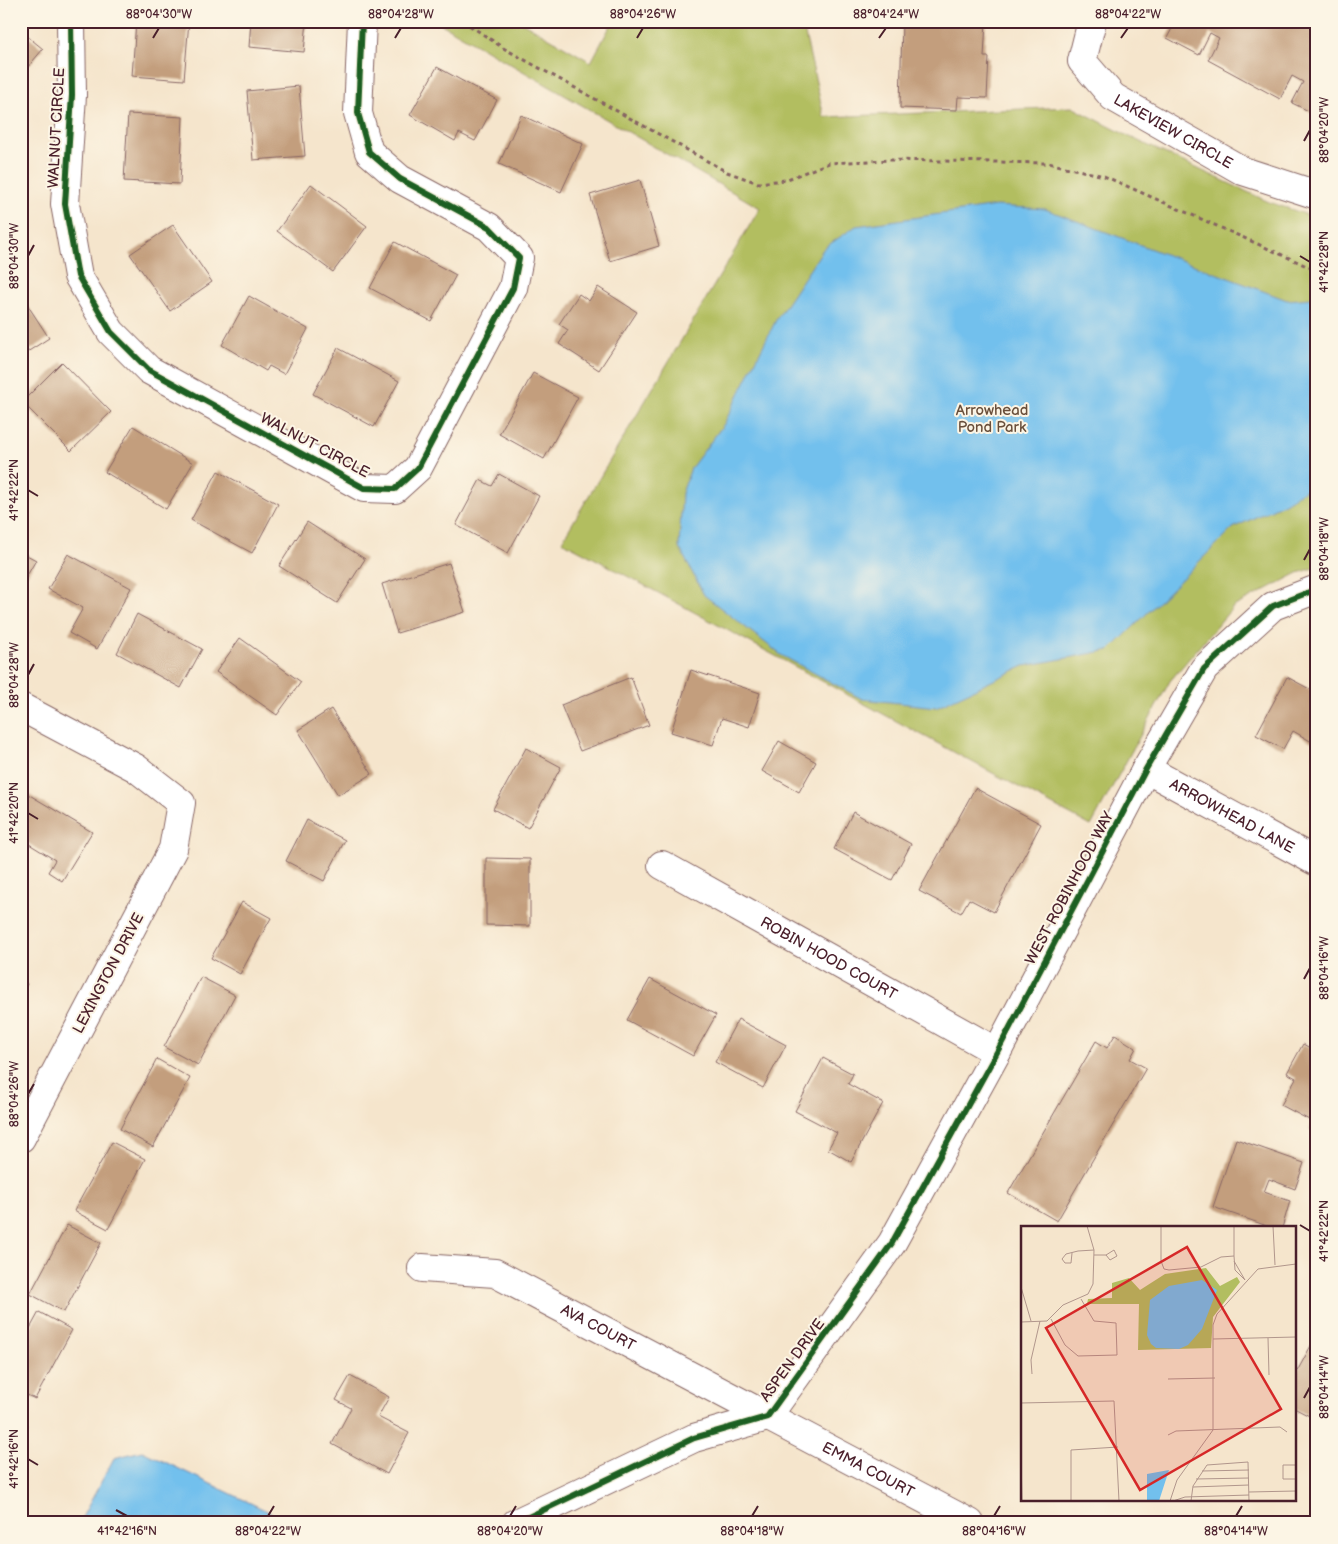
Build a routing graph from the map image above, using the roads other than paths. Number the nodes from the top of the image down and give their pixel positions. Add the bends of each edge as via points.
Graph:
1 (71, 21) edge
2 (362, 21) edge
3 (1092, 21) edge
4 (1317, 195) edge
5 (1317, 590) edge
6 (21, 707) edge
7 (1146, 769) junction
8 (1317, 862) edge
9 (662, 865) dead end
10 (997, 1052) junction
11 (21, 1138) edge
12 (892, 1243) joint
13 (422, 1268) dead end
14 (766, 1417) junction
15 (516, 1523) edge
16 (970, 1523) edge

1 - 2 street, WALNUT CIRCLE via 72,95 65,204 78,276 111,332 158,375 364,488 395,489 418,468 513,288 519,258 489,227 400,179 369,152 358,113
3 - 4 street, LAKEVIEW CIRCLE via 1082,62 1113,97 1243,171
5 - 7 street, WEST ROBINHOOD WAY via 1272,606 1204,670
6 - 11 street, LEXINGTON DRIVE via 136,768 181,803 173,849
7 - 8 street, ARROWHEAD LANE
7 - 10 street, WEST ROBINHOOD WAY
9 - 10 street, ROBIN HOOD COURT
10 - 12 street, WEST ROBINHOOD WAY
12 - 14 street, ASPEN DRIVE
13 - 14 street, AVA COURT via 495,1272
14 - 15 street, ASPEN DRIVE via 694,1438
14 - 16 street, EMMA COURT

